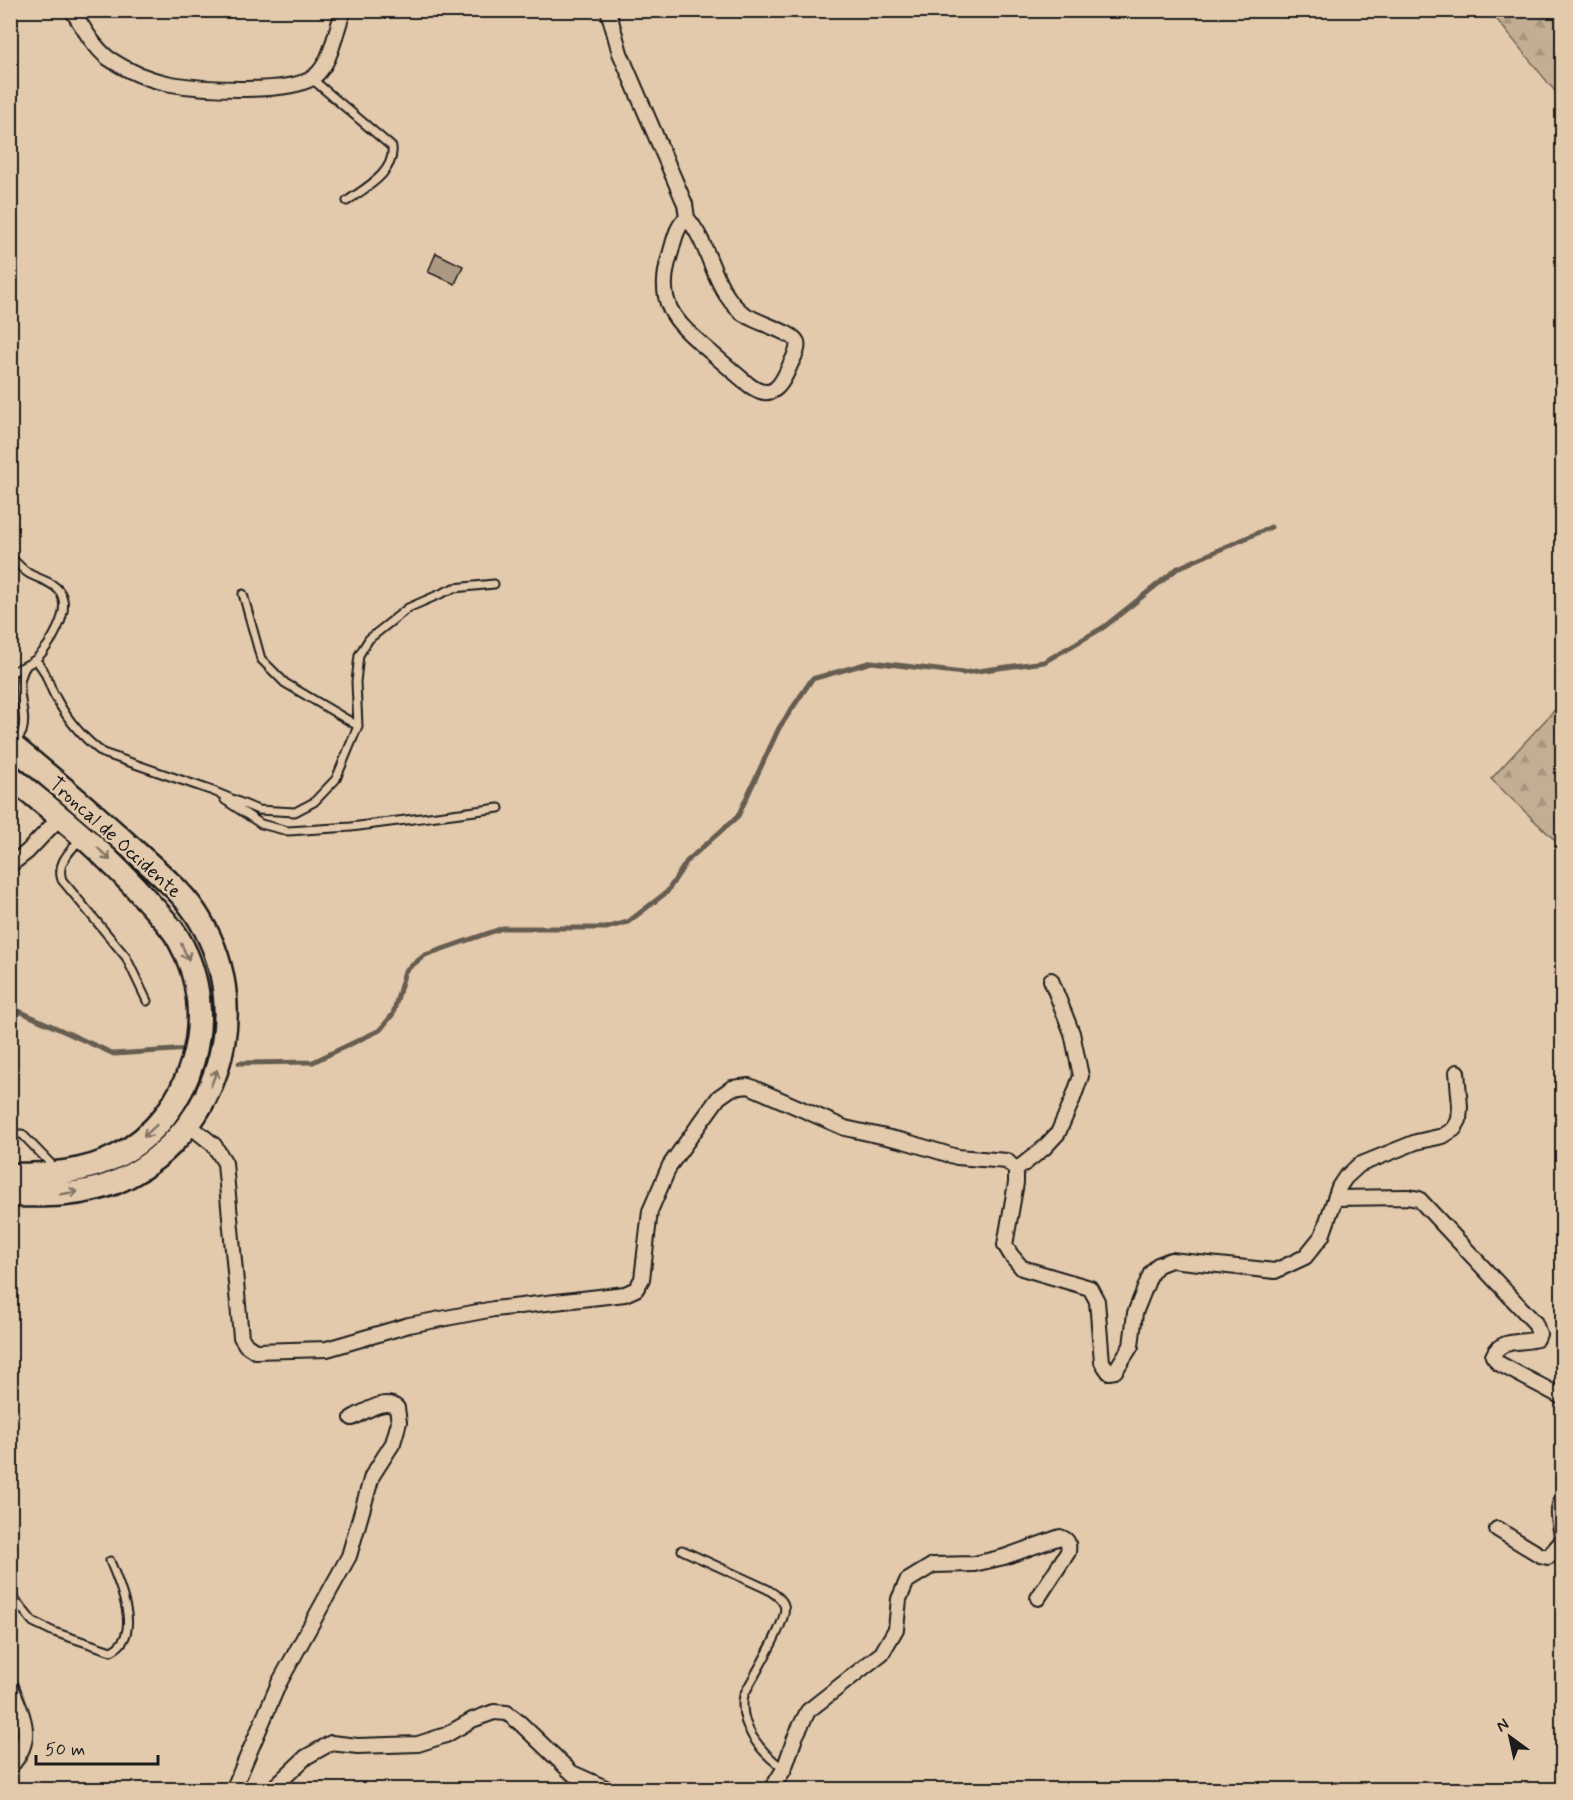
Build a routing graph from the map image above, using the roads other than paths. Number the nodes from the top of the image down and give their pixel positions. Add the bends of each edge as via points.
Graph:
1 (72, 10) edge
2 (344, 10) edge
3 (608, 10) edge
4 (312, 79) junction
5 (347, 201) dead end
6 (687, 218) junction
7 (10, 557) edge
8 (494, 584) dead end
9 (243, 594) dead end
10 (35, 660) junction
11 (26, 665) junction
12 (10, 673) edge
13 (358, 726) junction
14 (12, 745) edge
15 (10, 776) edge
16 (213, 791) junction
17 (499, 808) dead end
18 (61, 816) junction
19 (84, 835) junction
20 (10, 865) edge
21 (1051, 980) dead end
22 (147, 1000) dead end
23 (1457, 1072) dead end
24 (189, 1125) junction
25 (10, 1134) edge
26 (1016, 1170) junction
27 (60, 1173) junction
28 (10, 1175) edge
29 (10, 1195) edge
30 (1335, 1198) junction
31 (1563, 1397) edge
32 (352, 1418) dead end
33 (1563, 1500) edge
34 (1497, 1529) dead end
35 (682, 1550) dead end
36 (110, 1561) dead end
37 (10, 1594) edge
38 (1038, 1598) dead end
39 (10, 1683) edge
40 (10, 1767) edge
41 (784, 1769) junction
42 (233, 1790) edge
43 (271, 1790) edge
44 (610, 1790) edge
45 (771, 1790) edge

1 - 4 street via 106,56 144,76 170,84 237,89 291,86
2 - 4 street via 325,65
3 - 6 street via 620,54 679,188
4 - 5 lane via 392,147 393,155 383,175
6 - 6 street via 679,227 666,267 664,284 672,314 757,391 774,390 782,382 797,342 734,306
7 - 10 lane via 26,572 53,586 64,603 59,626
8 - 13 lane via 454,588 408,608 369,639 359,656
9 - 13 lane via 261,659 285,683
10 - 11 lane
10 - 16 lane via 70,719 103,753
11 - 12 lane
11 - 14 lane via 19,685 22,731
13 - 16 lane via 336,779 314,802 295,812 258,810
24 -> 14 highway, Troncal de Occidente via 215,1077 226,1032 222,970 208,935 181,894 78,799
15 - 18 highway, Troncal de Occidente
16 - 17 lane via 261,824 288,831
18 - 19 highway, Troncal de Occidente
18 - 20 street
19 - 22 lane via 62,862 59,873 126,957
19 -> 27 highway, Troncal de Occidente via 129,878 179,940 193,972 199,1028 190,1072 168,1113 116,1157
21 - 26 street via 1072,1033 1080,1076 1058,1132
23 - 30 street via 1460,1106 1454,1129 1359,1165 1345,1178
24 - 26 street via 214,1145 225,1163 241,1337 255,1351 327,1349 409,1325 494,1309 625,1294 636,1288 642,1279 650,1211 670,1165 719,1097 732,1088 748,1086 845,1128 957,1156 1007,1161
29 -> 24 highway, Troncal de Occidente via 44,1196 113,1183 153,1160
25 - 27 lane via 22,1134
26 - 30 street via 1005,1245 1022,1268 1090,1288 1097,1301 1102,1362 1109,1371 1121,1365 1131,1346 1135,1313 1158,1265 1171,1260 1275,1271 1305,1257 1322,1236
27 - 28 highway, Troncal de Occidente
30 - 31 street via 1419,1199 1535,1323 1537,1339 1496,1348 1493,1356 1498,1363
32 - 42 street via 388,1403 398,1408 399,1422 393,1443 372,1476 349,1556 279,1683
33 - 34 street via 1558,1512 1562,1541 1548,1557
35 - 41 lane via 767,1589 785,1605 784,1620 744,1695 742,1707 758,1743
36 - 37 lane via 128,1609 124,1639 111,1651 33,1622
38 - 41 street via 1068,1552 1066,1539 1051,1539 974,1564 933,1565 907,1581 899,1599 896,1629 882,1653 808,1711
39 - 40 street via 27,1730 22,1752
41 - 45 street
43 - 44 street via 306,1757 331,1743 418,1744 494,1712 507,1713 520,1723 572,1773

